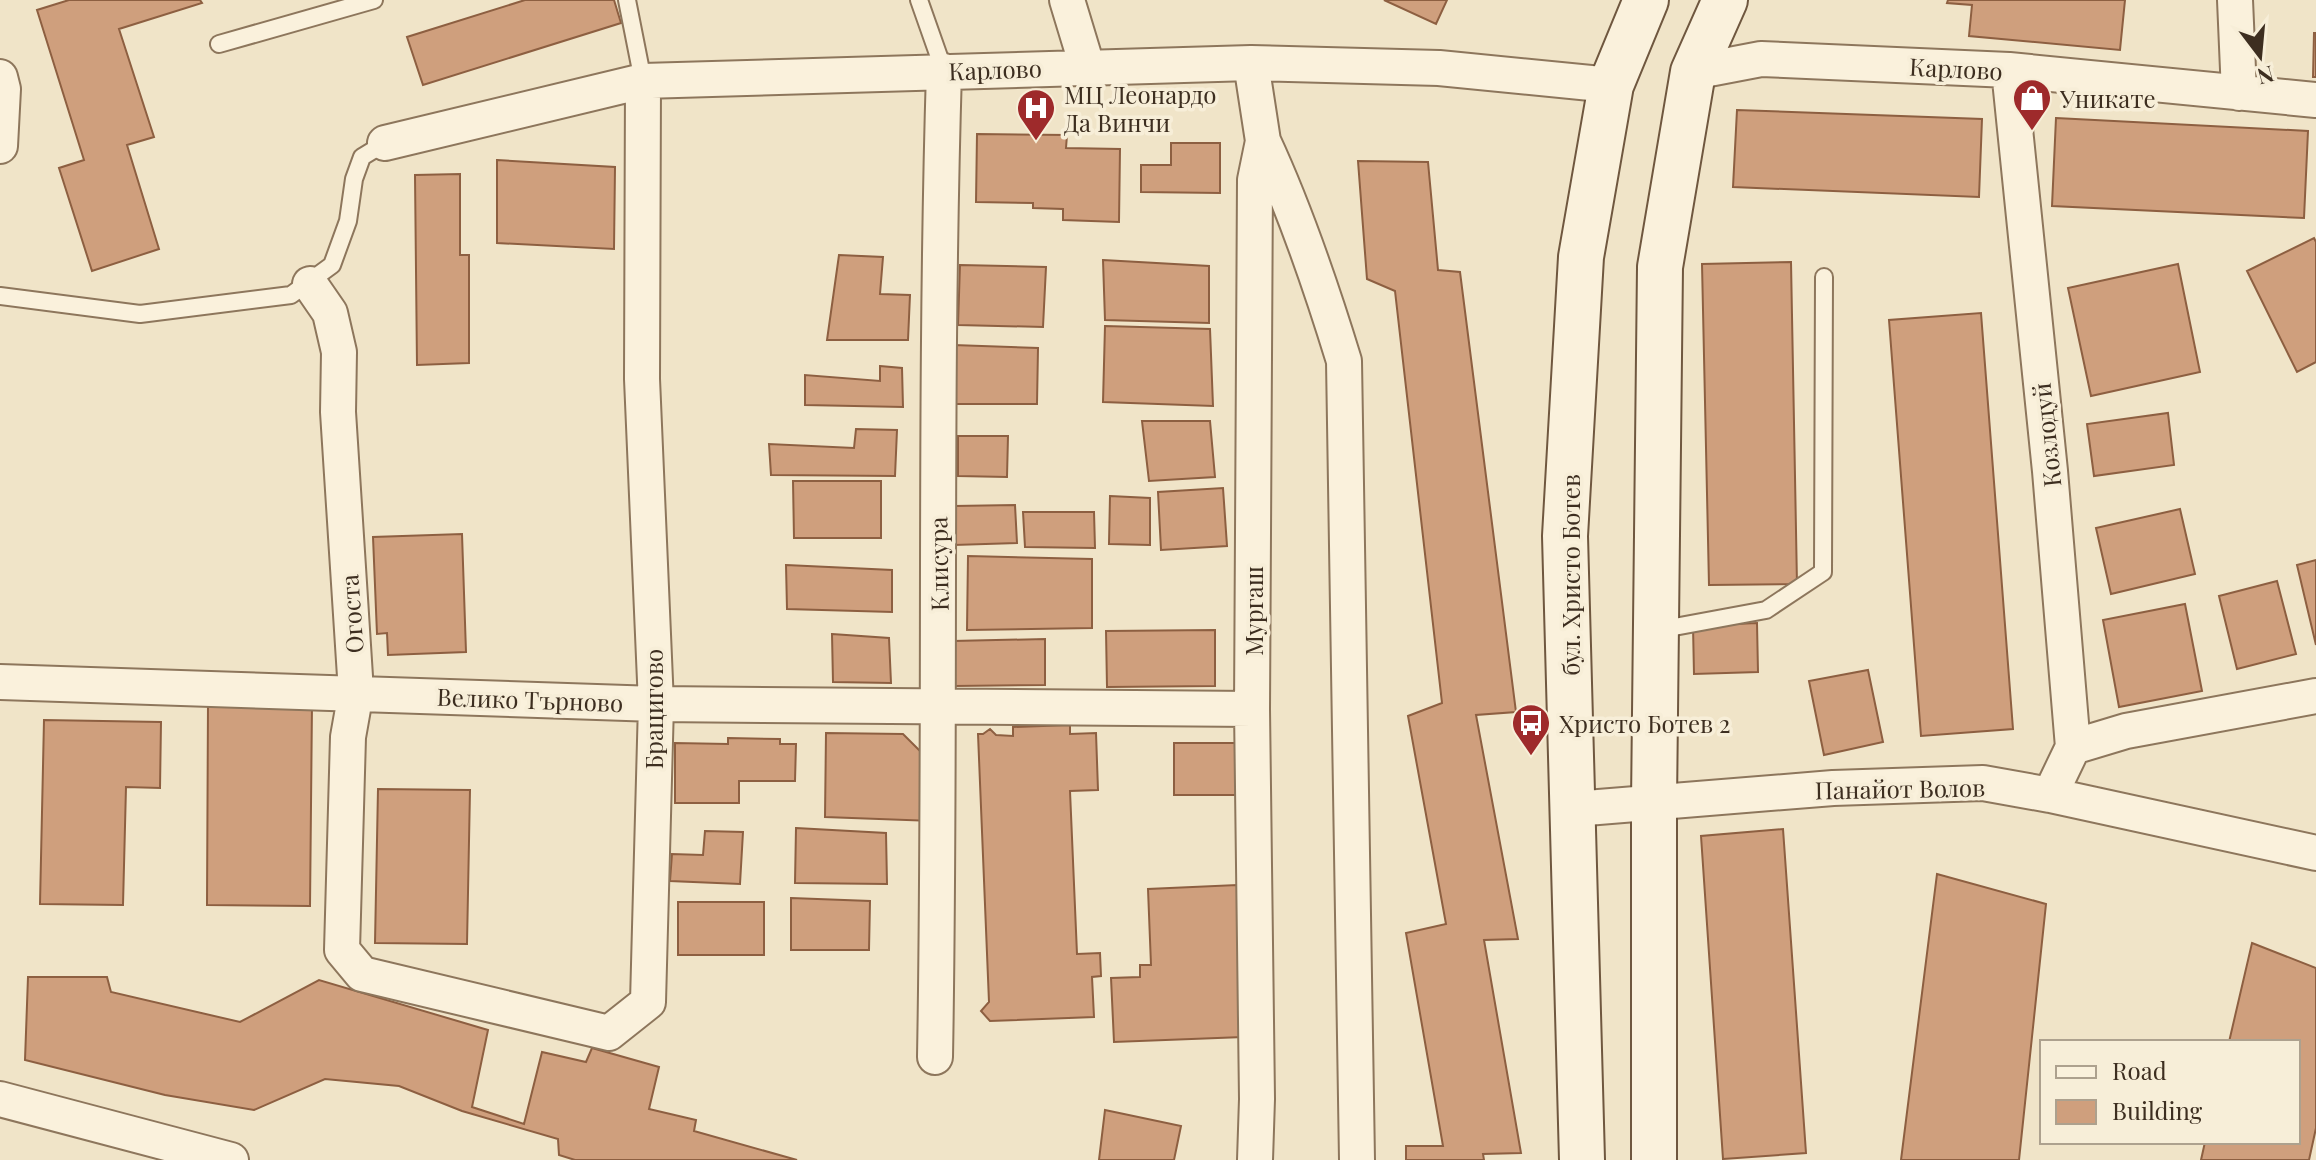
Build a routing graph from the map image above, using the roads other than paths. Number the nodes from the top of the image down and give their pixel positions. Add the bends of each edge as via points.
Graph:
1 (374, 0) edge
2 (627, 0) edge
3 (919, 0) edge
4 (1067, 0) edge
5 (1646, 0) edge
6 (1725, 0) edge
7 (2235, 0) edge
8 (219, 44) dead end
9 (1251, 63) junction
10 (1087, 66) junction
11 (2009, 70) junction
12 (944, 71) junction
13 (1693, 72) junction
14 (0, 77) edge
15 (643, 81) junction
16 (1611, 85) junction
17 (2239, 93) junction
18 (2316, 100) edge
19 (1263, 141) junction
20 (385, 143) joint
21 (0, 146) edge
22 (1824, 277) dead end
23 (310, 284) junction
24 (0, 296) edge
25 (1656, 630) junction
26 (0, 682) edge
27 (356, 692) junction
28 (2316, 696) edge
29 (656, 704) junction
30 (940, 707) junction
31 (1252, 709) junction
32 (2073, 747) junction
33 (2050, 795) junction
34 (1654, 803) junction
35 (1574, 809) junction
36 (2316, 853) edge
37 (342, 950) joint
38 (935, 1057) dead end
39 (0, 1099) edge
40 (231, 1160) edge
41 (1255, 1160) edge
42 (1357, 1160) edge
43 (1582, 1160) edge
44 (1654, 1160) edge

1 - 8 lane
2 - 15 lane
3 - 12 lane
4 - 10 street
5 - 16 main road, бул. Христо Ботев
6 - 13 main road
7 - 17 street
9 - 10 street, Карлово
9 - 16 street, Карлово via 1439,68
9 - 19 street, Мургаш
10 - 12 street, Карлово
11 - 13 street, Карлово via 1761,59
11 - 17 street, Карлово
11 - 32 street, Козлодуй
12 - 15 street, Карлово
12 - 30 street, Клисура via 937,491
13 - 25 main road via 1660,267
14 - 21 street
15 - 20 street, Карлово
15 - 29 street, Брацигово via 642,379
16 - 35 main road, бул. Христо Ботев via 1581,257 1565,536
17 - 18 street, Карлово
19 - 31 street, Мургаш via 1255,180
19 - 42 street via 1308,249 1344,361
20 - 23 lane via 362,157 332,265
22 - 25 lane via 1823,572 1766,610
23 - 24 lane via 291,295 140,314
23 - 27 street, Огоста via 330,313 339,352
25 - 34 main road
26 - 27 street, Велико Търново
27 - 29 street, Велико Търново
27 - 37 street, Огоста via 348,737
28 - 32 street via 2126,731
29 - 30 street, Велико Търново
29 - 37 street, Брацигово via 648,1002 609,1033 362,974
30 - 31 street, Велико Търново
30 - 38 street, Клисура
31 - 41 street, Мургаш
32 - 33 street
33 - 34 street, Панайот Волов via 1983,783 1833,788
33 - 36 street, Панайот Волов
34 - 35 street, Панайот Волов
34 - 44 main road
35 - 43 main road, бул. Христо Ботев
39 - 40 street

